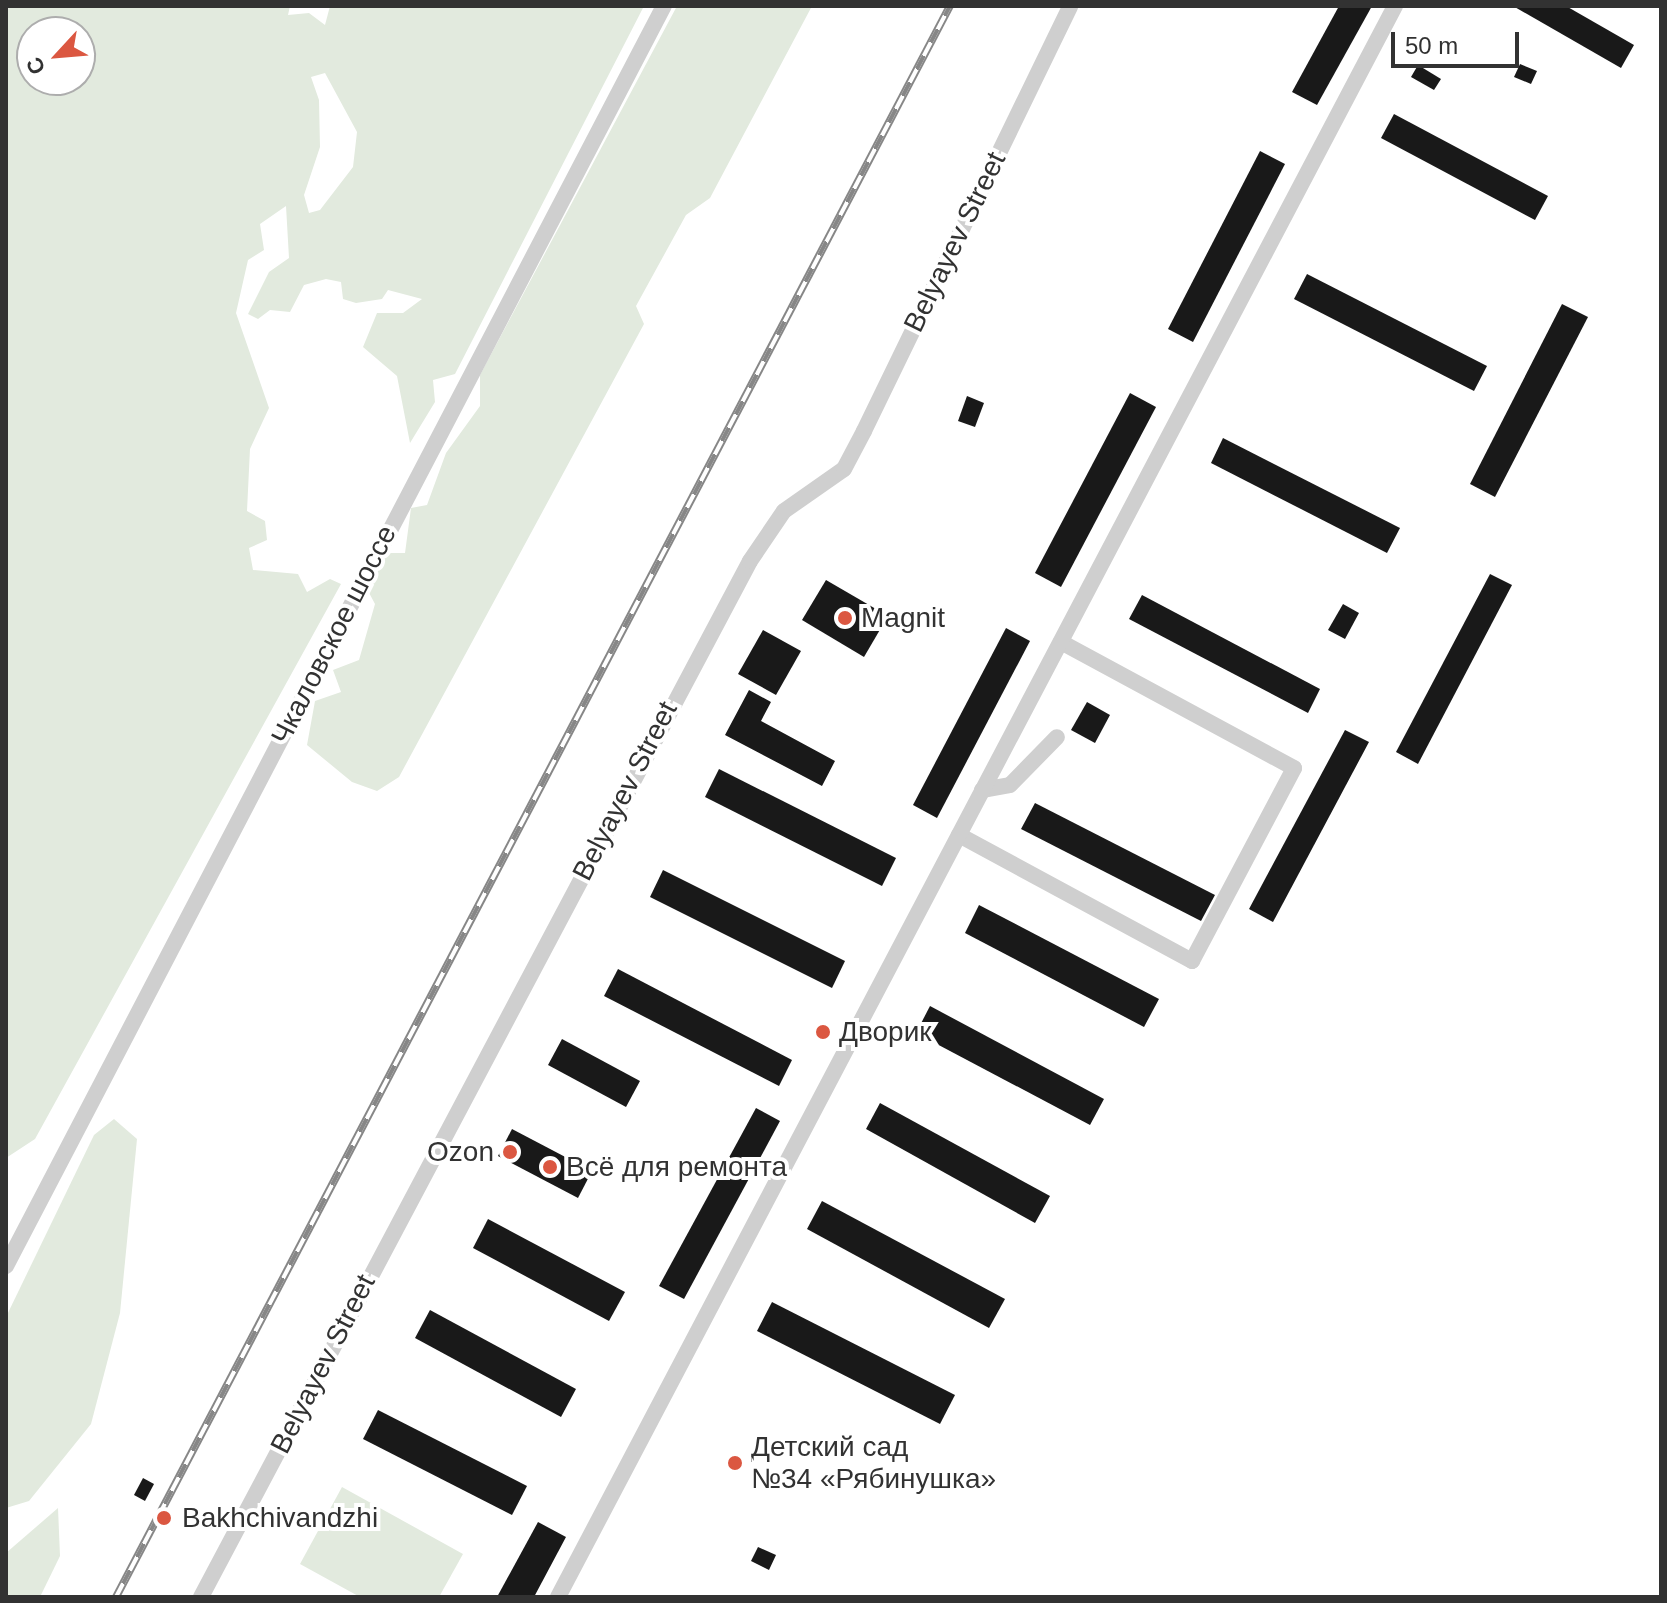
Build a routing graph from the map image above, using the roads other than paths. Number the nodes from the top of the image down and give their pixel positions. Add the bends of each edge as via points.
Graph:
1 (664, 6) edge
2 (1070, 6) edge
3 (1395, 6) edge
4 (1061, 642) junction
5 (1057, 737) dead end
6 (982, 790) junction
7 (959, 835) junction
8 (6, 1266) edge
9 (201, 1597) edge
10 (558, 1597) edge

1 - 8 street, Чкаловское шоссе
2 - 9 street, Belyayev Street via 844,469 784,511 702,645
3 - 4 street
4 - 6 street
4 - 7 street via 1294,768 1192,961
5 - 6 street via 1010,785
6 - 7 street
7 - 10 street

